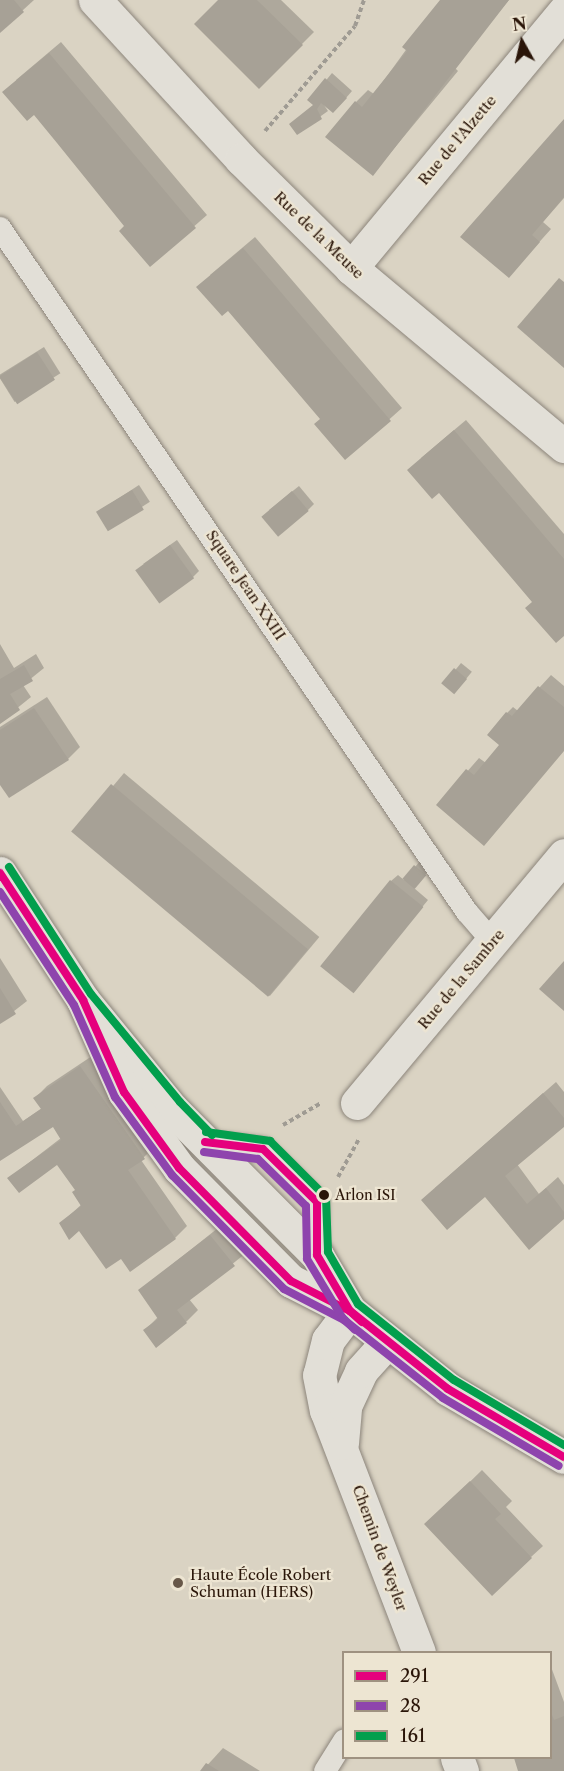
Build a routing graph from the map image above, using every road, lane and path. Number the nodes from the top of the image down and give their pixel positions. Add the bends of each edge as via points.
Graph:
1 (95, 0) edge
2 (364, 0) edge
3 (564, 12) edge
4 (241, 159) junction
5 (0, 228) edge
6 (351, 268) junction
7 (564, 446) edge
8 (564, 855) edge
9 (0, 873) edge
10 (492, 941) junction
11 (83, 1000) junction
12 (357, 1103) joint
13 (276, 1129) dead end
14 (350, 1311) junction
15 (386, 1343) junction
16 (342, 1443) junction
17 (564, 1457) edge
18 (418, 1651) edge
19 (342, 1744) edge
20 (325, 1771) edge

1 - 4 street, Rue de la Meuse
2 - 4 path via 355,26
3 - 6 street, Rue de l'Alzette
4 - 6 street, Rue de la Meuse
5 - 10 lane, Square Jean XXIII via 467,912
6 - 7 street, Rue de la Meuse
8 - 10 street, Rue de la Sambre
9 - 11 street
10 - 12 street, Rue de la Sambre
11 - 14 street via 172,1109 317,1255
11 - 14 street via 124,1092 178,1168 291,1281
12 - 13 path via 343,1091
14 - 15 street
14 - 16 street, Chemin de Weyler via 328,1340 319,1375 326,1410
15 - 16 street, Chemin de Weyler via 361,1371 345,1406
15 - 17 street via 448,1389
16 - 18 street, Chemin de Weyler
19 - 20 lane

